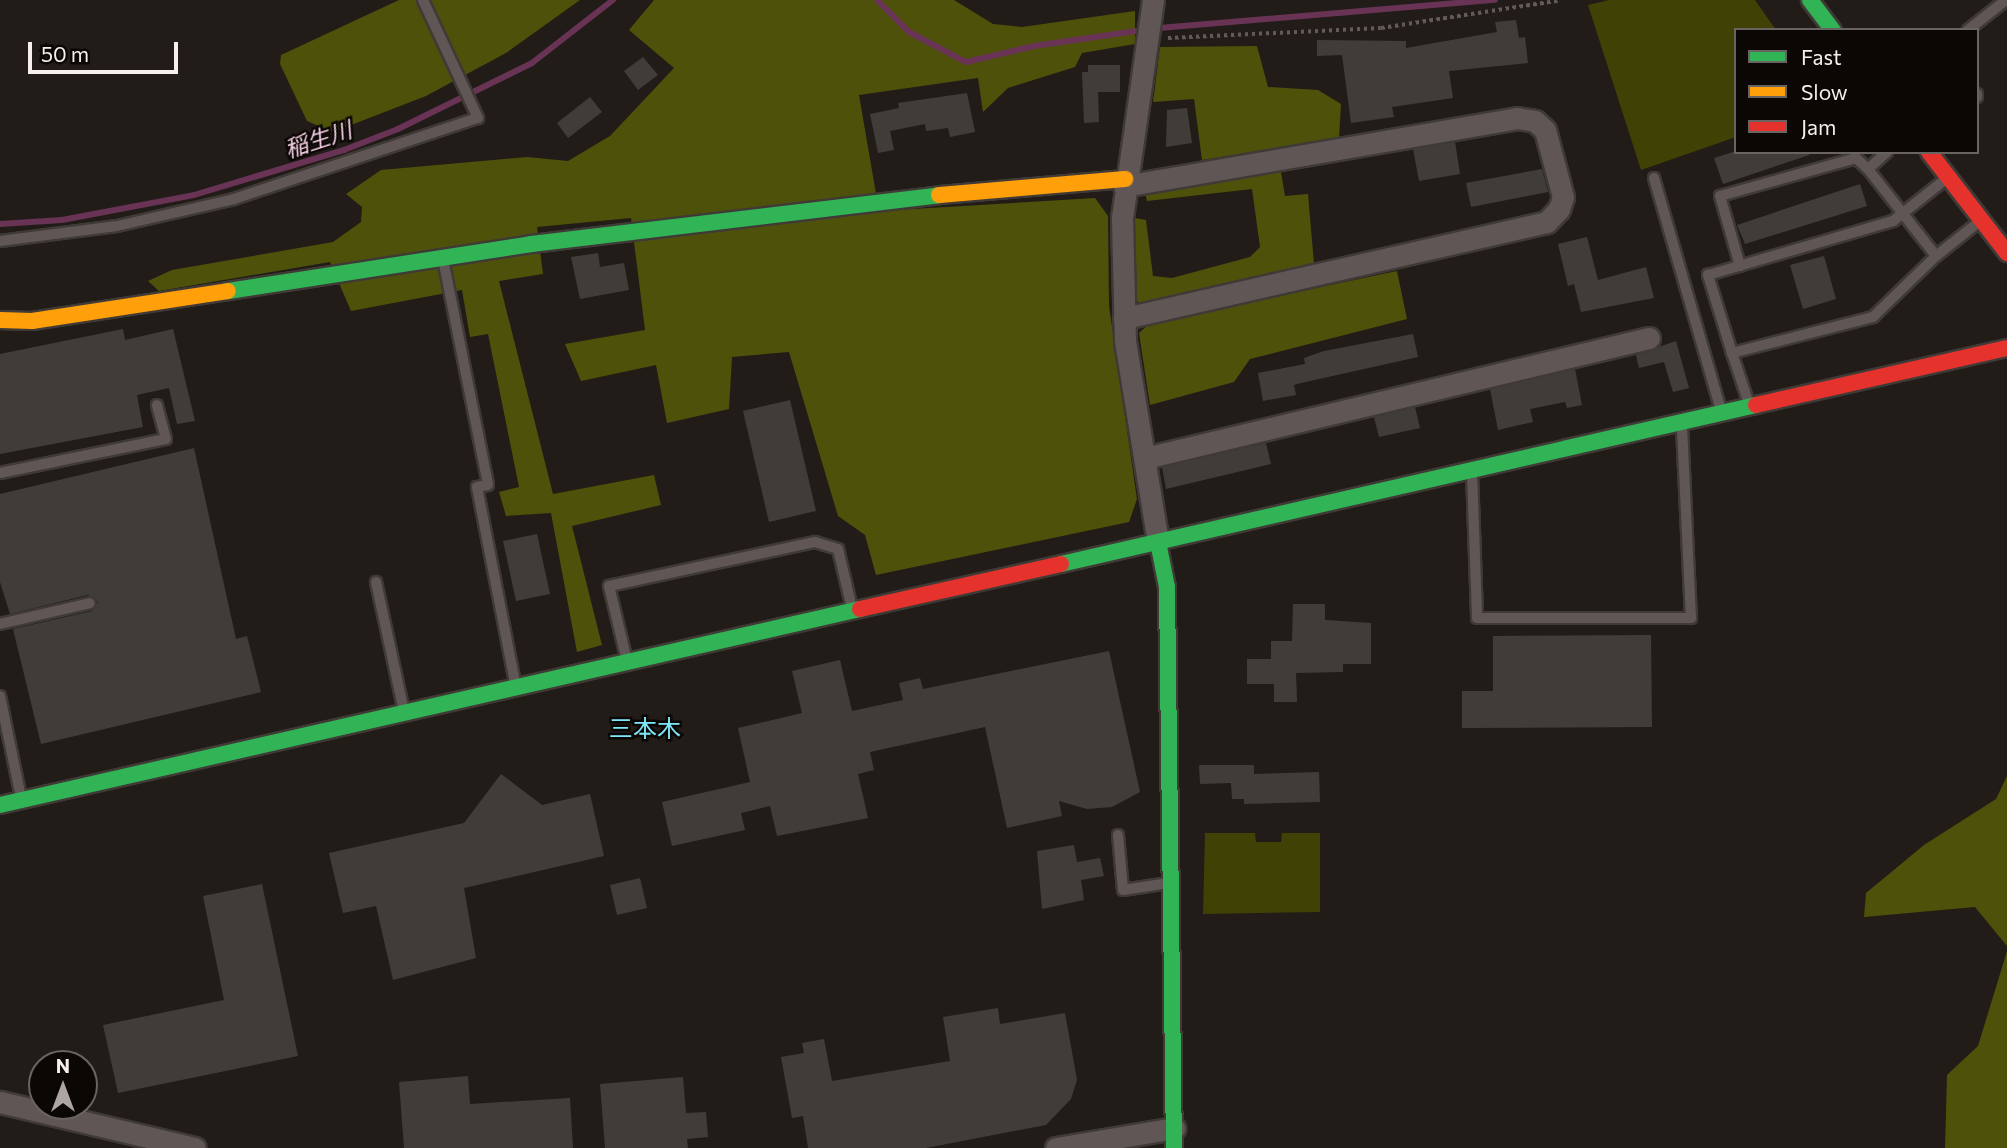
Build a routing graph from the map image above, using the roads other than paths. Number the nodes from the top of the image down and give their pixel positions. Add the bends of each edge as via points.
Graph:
1 (423, 0) edge
2 (1153, 0) edge
3 (1810, 0) edge
4 (2006, 0) edge
5 (1831, 28) edge
6 (1971, 28) edge
7 (1885, 154) edge
8 (1931, 154) edge
9 (1868, 169) junction
10 (1948, 177) junction
11 (1654, 178) dead end
12 (1125, 182) junction
13 (1903, 211) junction
14 (1981, 219) junction
15 (0, 241) edge
16 (2007, 253) edge
17 (1936, 256) junction
18 (443, 257) junction
19 (1740, 266) junction
20 (1124, 318) junction
21 (0, 320) edge
22 (1649, 338) dead end
23 (2007, 348) edge
24 (1732, 353) junction
25 (157, 405) dead end
26 (1749, 407) junction
27 (1722, 414) junction
28 (1682, 421) junction
29 (1145, 458) junction
30 (1471, 470) junction
31 (0, 473) edge
32 (1158, 542) junction
33 (376, 582) dead end
34 (90, 603) dead end
35 (853, 610) junction
36 (0, 624) edge
37 (628, 664) junction
38 (517, 689) junction
39 (0, 696) edge
40 (405, 715) junction
41 (5, 742) edge
42 (22, 800) junction
43 (0, 804) edge
44 (1118, 835) dead end
45 (1171, 883) junction
46 (0, 1102) edge
47 (1174, 1138) edge
48 (195, 1148) edge
49 (1056, 1148) edge

1 - 15 lane via 478,118 234,199 117,226
2 - 12 street
3 - 5 main road
4 - 6 lane
7 - 9 lane
8 - 10 main road
9 - 13 lane
9 - 19 lane via 1856,158 1720,196
10 - 13 lane
10 - 14 main road
11 - 27 lane
12 - 18 main road via 887,200
12 - 20 street
12 - 20 street via 1517,118 1535,121 1545,130 1563,197 1547,222
13 - 17 lane
13 - 19 lane via 1893,221
14 - 16 main road
14 - 17 lane
17 - 24 lane via 1873,317
18 - 21 main road via 32,321
18 - 38 lane via 488,485 477,487
19 - 24 lane via 1708,275
20 - 29 street
22 - 29 street
23 - 26 main road
24 - 26 lane
25 - 31 lane via 166,439
26 - 27 main road
27 - 28 main road
28 - 30 main road
28 - 30 lane via 1691,618 1477,618
29 - 32 street
30 - 32 main road
32 - 35 main road
32 - 45 main road via 1167,587
33 - 40 lane
34 - 36 lane
35 - 37 main road
35 - 37 lane via 838,549 815,542 609,586
37 - 38 main road
38 - 40 main road
39 - 41 lane
40 - 42 main road
41 - 42 lane
42 - 43 main road
44 - 45 lane via 1123,890
45 - 47 main road
46 - 48 street
47 - 49 street

